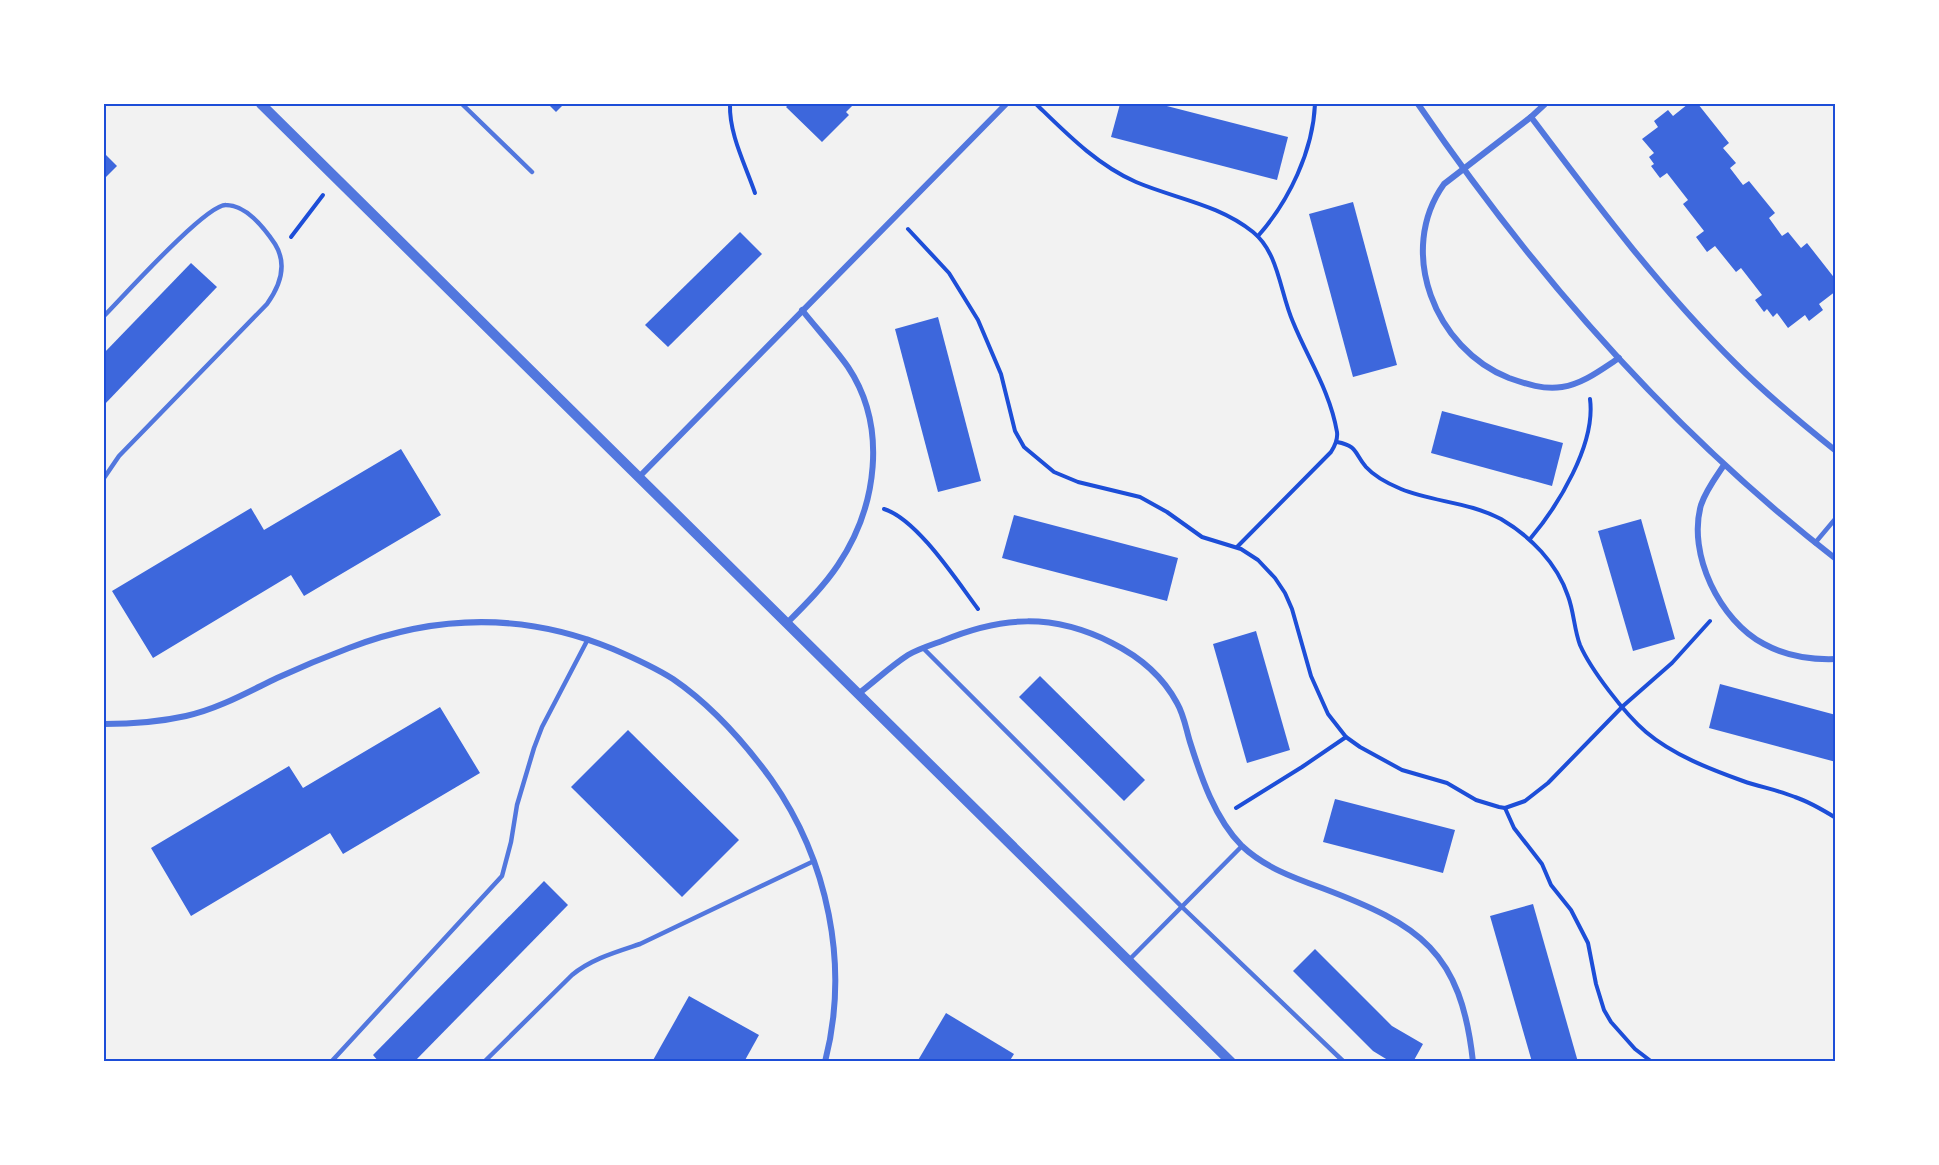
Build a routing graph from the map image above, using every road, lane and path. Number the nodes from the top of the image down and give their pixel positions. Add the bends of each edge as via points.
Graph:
1 (263, 104) edge
2 (462, 104) edge
3 (730, 104) edge
4 (1006, 104) edge
5 (1036, 104) edge
6 (1315, 104) edge
7 (1418, 104) edge
8 (1545, 104) edge
9 (1531, 117) junction
10 (1462, 169) junction
11 (532, 172) dead end
12 (337, 179) junction
13 (755, 193) dead end
14 (895, 216) junction
15 (1258, 236) junction
16 (280, 254) junction
17 (802, 310) junction
18 (104, 316) edge
19 (1619, 358) junction
20 (1580, 382) junction
21 (1337, 442) junction
22 (1836, 451) edge
23 (1724, 465) junction
24 (639, 477) junction
25 (104, 478) edge
26 (867, 504) junction
27 (1836, 518) edge
28 (1530, 539) junction
29 (1815, 543) junction
30 (1237, 547) junction
31 (1836, 559) edge
32 (1724, 606) junction
33 (787, 623) junction
34 (988, 625) junction
35 (588, 639) junction
36 (923, 648) junction
37 (1836, 659) edge
38 (858, 694) junction
39 (1623, 706) junction
40 (104, 724) edge
41 (1346, 737) junction
42 (1505, 808) junction
43 (1221, 818) junction
44 (1836, 818) edge
45 (1242, 846) junction
46 (814, 861) junction
47 (1182, 908) junction
48 (1128, 961) junction
49 (332, 1062) edge
50 (483, 1062) edge
51 (825, 1062) edge
52 (1231, 1062) edge
53 (1344, 1062) edge
54 (1473, 1062) edge
55 (1652, 1062) edge

1 - 12 street
2 - 11 lane
3 - 13 path via 734,133
4 - 14 street
5 - 15 path via 1114,171 1210,206
6 - 15 path via 1295,181 1285,202
7 - 10 street
8 - 9 street
9 - 10 street
9 - 22 street via 1605,216 1698,324 1773,399
10 - 19 street
10 - 20 street via 1437,194 1423,240 1425,283 1444,322 1465,350 1498,374 1543,387
12 - 16 path
12 - 24 street
14 - 17 street
14 - 30 path via 963,293 993,351 1015,431 1035,458 1071,479 1140,496 1202,537
15 - 21 path via 1270,254 1293,323 1326,391
16 - 18 lane via 251,217 236,207 222,205 191,227
16 - 25 lane via 282,272 267,304 119,456
17 - 24 street
17 - 26 street via 848,368 861,392 873,447 872,488
19 - 20 street
19 - 23 street
20 - 28 path via 1589,396 1587,431 1564,492
21 - 28 path via 1355,449 1367,469 1385,481 1413,493 1481,510
21 - 30 path via 1331,453
23 - 29 street
23 - 32 street via 1707,493 1699,518 1699,543 1706,574
24 - 33 street
26 - 33 street via 837,567
26 - 34 path via 890,510 906,520
27 - 29 lane
28 - 39 path via 1562,583 1585,654
29 - 31 street
30 - 41 path via 1258,560 1285,593 1317,693
32 - 37 street via 1748,634 1764,644 1801,658
32 - 39 path via 1672,663
33 - 38 street
34 - 36 street
34 - 43 street via 1022,621 1077,628 1143,662 1164,682 1179,706 1198,767
35 - 40 street via 498,621 414,629 352,646 188,716
35 - 46 street via 675,680 728,726 782,795
35 - 49 lane via 534,748 517,805 506,864 498,881
36 - 38 street
36 - 47 lane
38 - 48 street
39 - 42 path via 1531,798
39 - 44 path via 1645,731 1667,747 1744,782 1808,802
41 - 42 path via 1402,770 1447,783 1476,800
41 - 43 path
42 - 55 path via 1588,943 1604,1010 1620,1033
43 - 45 street
45 - 47 lane
45 - 54 street via 1274,868 1399,921 1419,936 1438,956 1454,983 1467,1019
46 - 50 lane via 583,967
46 - 51 street via 831,924 835,964 836,1000
47 - 48 lane
47 - 53 lane
48 - 52 street

